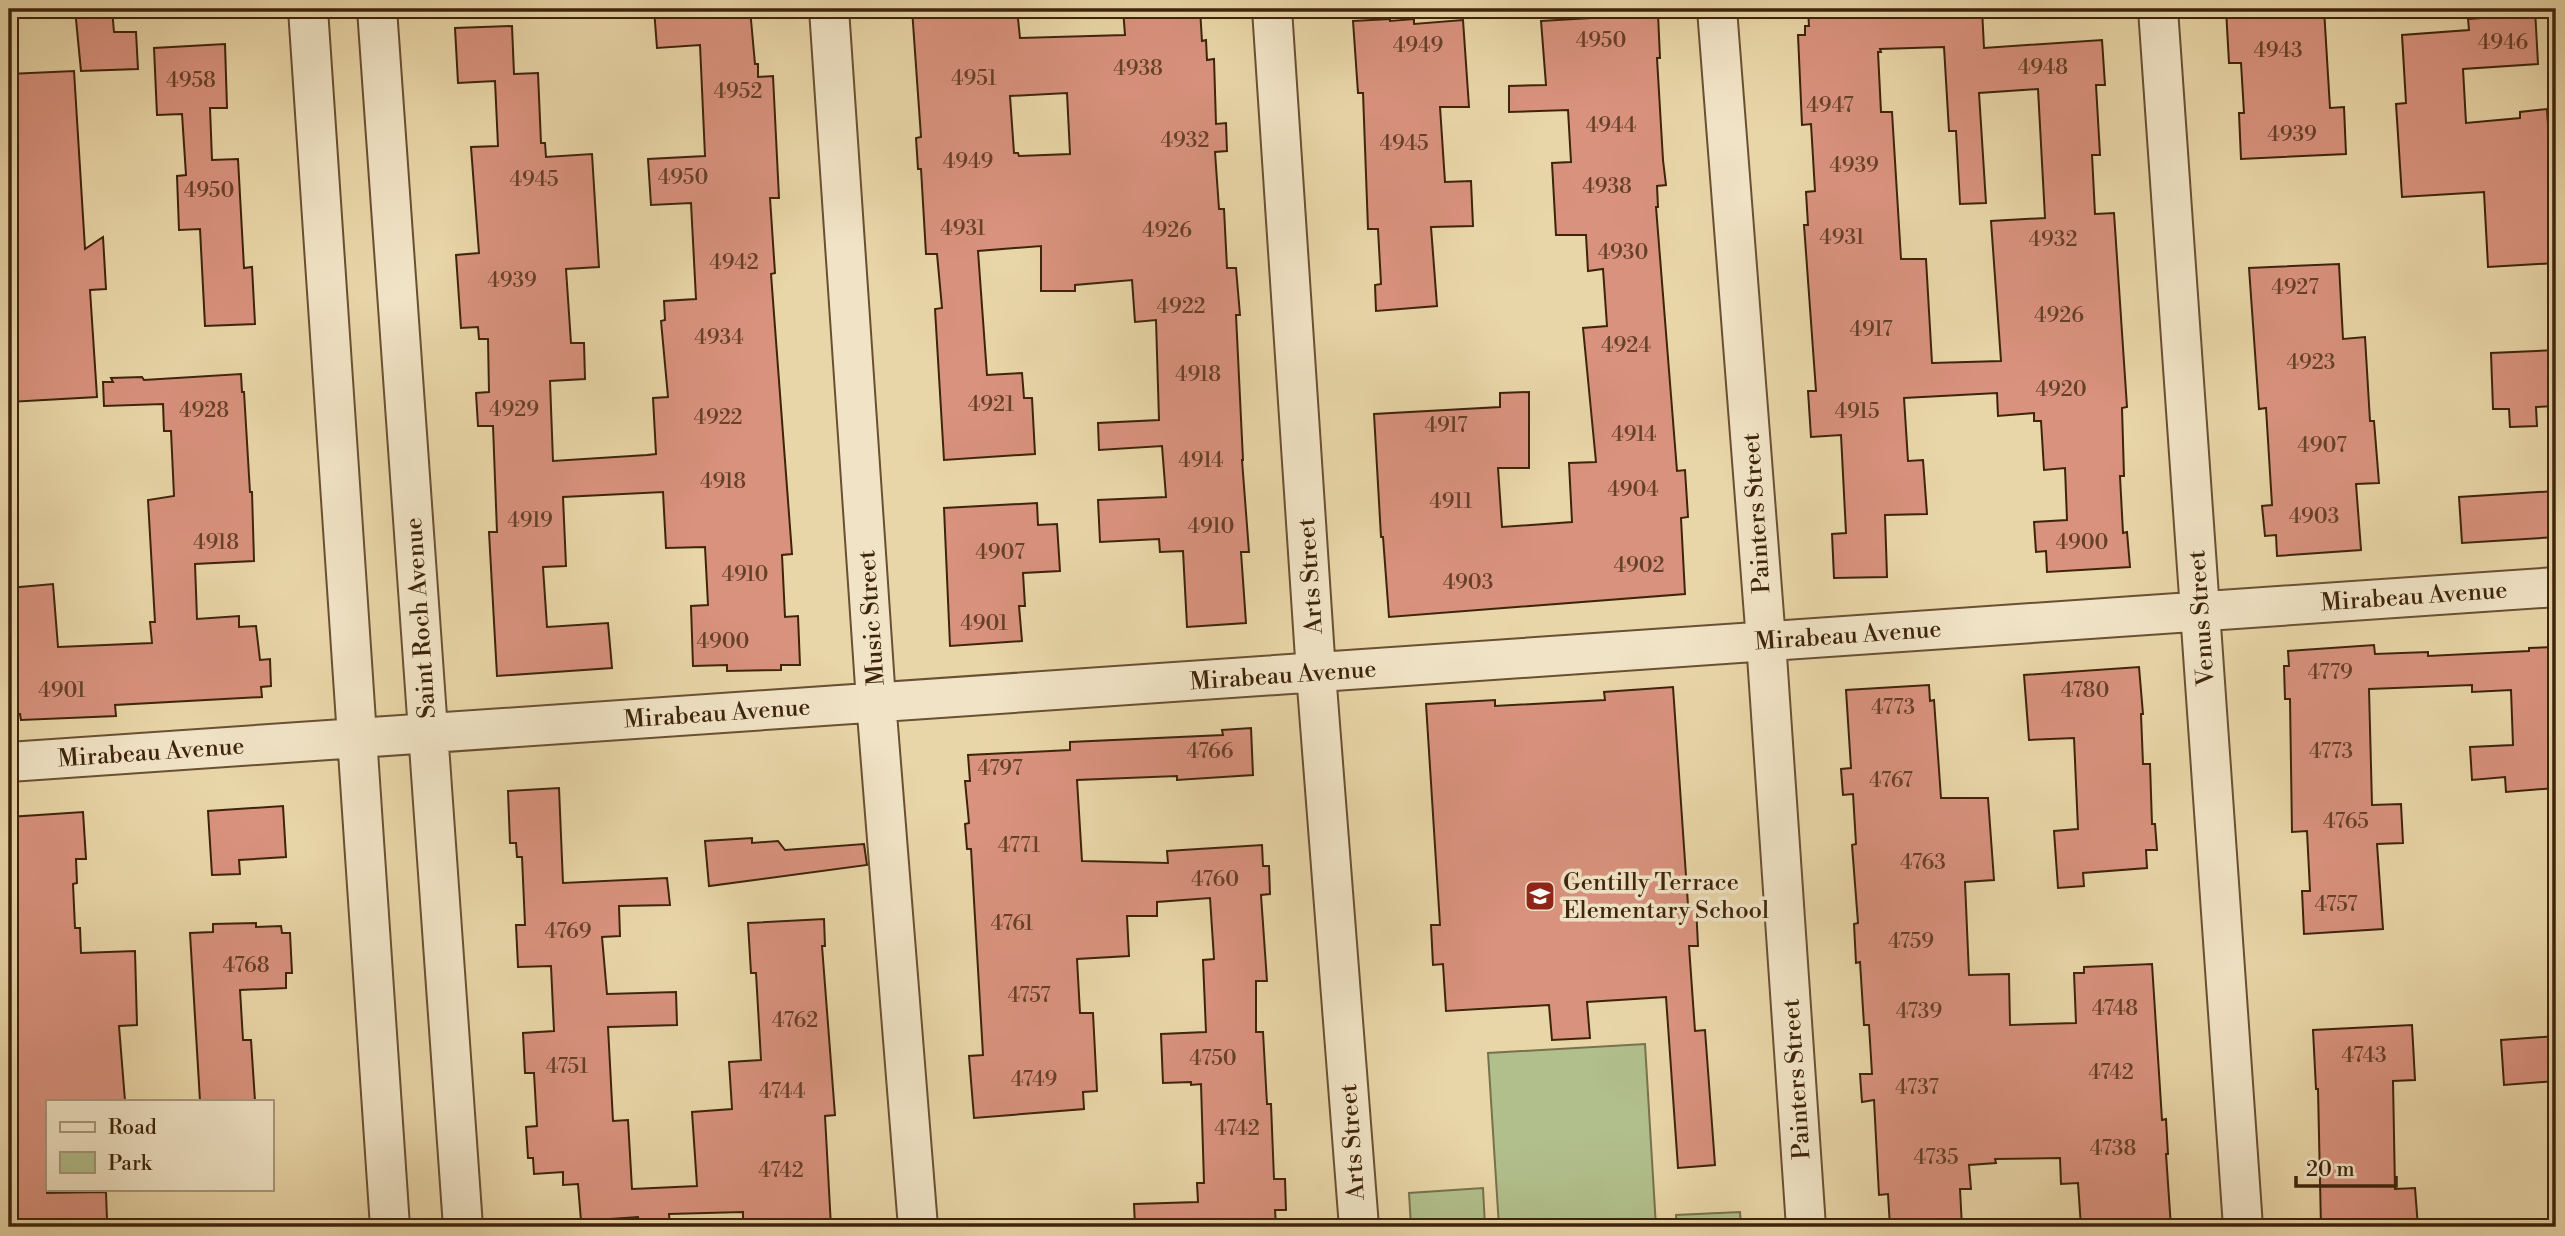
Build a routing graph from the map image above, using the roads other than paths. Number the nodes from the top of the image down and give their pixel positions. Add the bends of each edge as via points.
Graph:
1 (308, 9) edge
2 (377, 9) edge
3 (829, 9) edge
4 (1272, 9) edge
5 (1717, 9) edge
6 (2158, 9) edge
7 (2556, 587) edge
8 (2200, 611) junction
9 (1766, 641) junction
10 (1316, 673) junction
11 (876, 701) junction
12 (428, 733) junction
13 (357, 738) junction
14 (9, 762) edge
15 (390, 1227) edge
16 (463, 1227) edge
17 (918, 1227) edge
18 (1359, 1227) edge
19 (1806, 1227) edge
20 (2244, 1227) edge

1 - 13 street
2 - 12 street, Saint Roch Avenue
3 - 11 street, Music Street
4 - 10 street, Arts Street
5 - 9 street, Painters Street
6 - 8 street, Venus Street
7 - 8 street, Mirabeau Avenue
8 - 9 street, Mirabeau Avenue
8 - 20 street, Venus Street
9 - 10 street, Mirabeau Avenue
9 - 19 street, Painters Street
10 - 11 street, Mirabeau Avenue
10 - 18 street, Arts Street
11 - 12 street, Mirabeau Avenue
11 - 17 street, Music Street
12 - 13 street, Mirabeau Avenue
12 - 16 street, Saint Roch Avenue
13 - 14 street, Mirabeau Avenue
13 - 15 street

